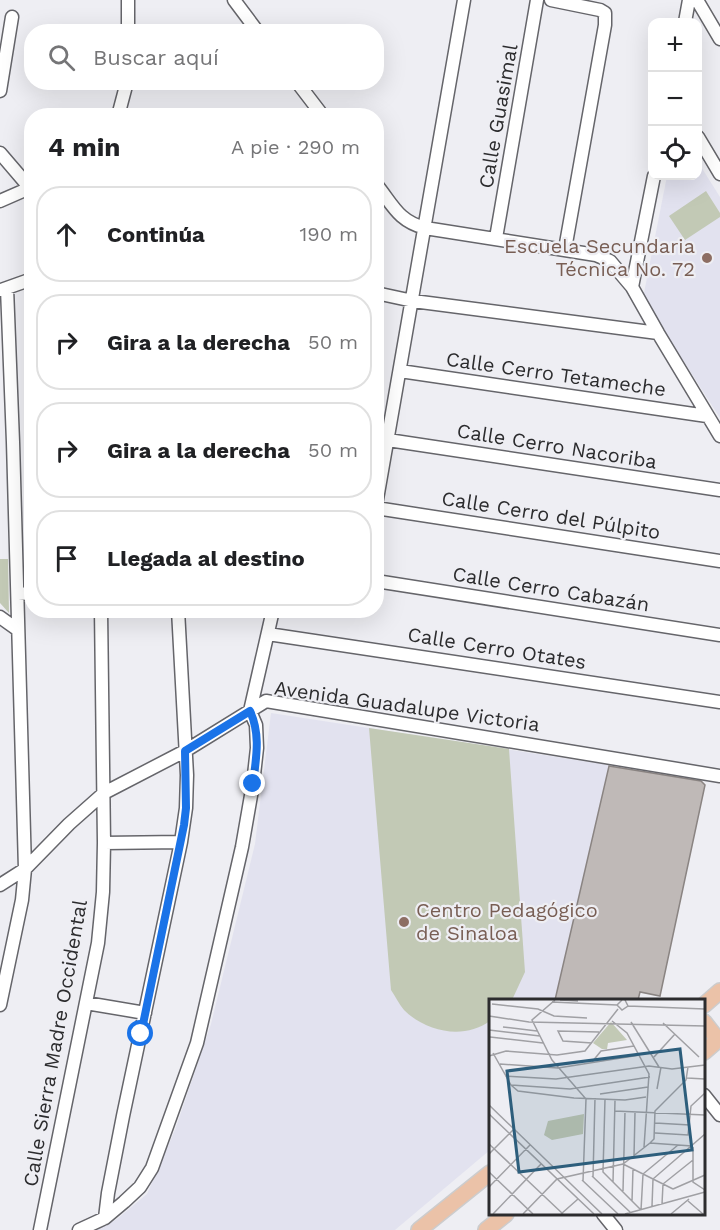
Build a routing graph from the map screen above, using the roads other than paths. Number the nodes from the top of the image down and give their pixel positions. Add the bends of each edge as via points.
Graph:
1 (128, 0) edge
2 (234, 0) edge
3 (464, 0) edge
4 (537, 0) edge
5 (551, 0) edge
6 (689, 0) edge
7 (697, 0) edge
8 (12, 17) dead end
9 (686, 18) edge
10 (128, 24) edge
11 (252, 24) edge
12 (720, 39) edge
13 (125, 90) edge
14 (303, 90) edge
15 (0, 91) edge
16 (120, 108) edge
17 (317, 108) edge
18 (702, 144) edge
19 (0, 153) edge
20 (720, 174) edge
21 (24, 179) edge
22 (653, 180) edge
23 (24, 190) edge
24 (384, 194) edge
25 (0, 201) edge
26 (425, 228) junction
27 (496, 238) junction
28 (565, 249) junction
29 (24, 282) edge
30 (632, 287) junction
31 (3, 289) edge
32 (384, 295) edge
33 (413, 301) junction
34 (658, 333) junction
35 (400, 371) junction
36 (707, 416) junction
37 (720, 436) edge
38 (388, 440) junction
39 (0, 441) edge
40 (13, 442) junction
41 (384, 462) edge
42 (720, 490) edge
43 (384, 507) edge
44 (720, 561) edge
45 (384, 582) edge
46 (24, 593) edge
47 (18, 594) junction
48 (0, 617) edge
49 (100, 618) edge
50 (178, 618) edge
51 (271, 618) edge
52 (18, 630) junction
53 (268, 634) junction
54 (720, 635) edge
55 (720, 702) edge
56 (250, 711) junction
57 (185, 751) junction
58 (720, 776) edge
59 (104, 793) junction
60 (181, 842) junction
61 (104, 843) junction
62 (25, 869) junction
63 (0, 885) edge
64 (720, 991) edge
65 (86, 1003) junction
66 (705, 1004) edge
67 (0, 1005) edge
68 (145, 1013) junction
69 (705, 1023) edge
70 (719, 1039) edge
71 (705, 1051) edge
72 (705, 1096) edge
73 (720, 1115) edge
74 (489, 1174) edge
75 (505, 1215) edge
76 (604, 1215) edge
77 (105, 1218) junction
78 (40, 1230) edge
79 (79, 1230) edge
80 (419, 1230) edge
81 (486, 1230) edge
82 (616, 1230) edge

1 - 10 street
2 - 11 street
3 - 26 street
4 - 27 street, Calle Guasimal
5 - 28 street via 605,13
6 - 9 street
7 - 12 street
8 - 15 street
13 - 16 street
14 - 17 street
18 - 20 street
19 - 21 street
22 - 30 street
23 - 25 street
24 - 26 street via 409,224
26 - 27 street
26 - 33 street
27 - 28 street
28 - 30 street via 604,257
29 - 31 street
30 - 34 street
31 - 40 street
32 - 33 street
33 - 34 street
33 - 35 street
34 - 36 street
35 - 36 street, Calle Cerro Tetameche
35 - 38 street
36 - 37 street
38 - 41 street
38 - 42 street, Calle Cerro Nacoriba
39 - 40 street
40 - 47 street
43 - 44 street, Calle Cerro del Púlpito
45 - 54 street, Calle Cerro Cabazán
46 - 47 street
47 - 52 street
48 - 52 street
49 - 59 street, Calle Sierra Madre Occidental
50 - 57 street
51 - 53 street
52 - 62 street
53 - 55 street, Calle Cerro Otates
53 - 56 street
56 - 57 street, Avenida Guadalupe Victoria
56 - 58 street, Avenida Guadalupe Victoria via 266,701
56 - 77 street via 256,725 257,748 253,784 202,1027 152,1168 140,1187
57 - 59 street, Avenida Guadalupe Victoria
57 - 60 street via 186,808
59 - 61 street, Calle Sierra Madre Occidental
59 - 62 street, Avenida Guadalupe Victoria
60 - 61 street
60 - 68 street
61 - 65 street, Calle Sierra Madre Occidental via 98,943
62 - 63 street, Avenida Guadalupe Victoria
62 - 67 street
64 - 66 main road
65 - 68 street
65 - 78 street, Calle Sierra Madre Occidental
68 - 77 street
69 - 70 main road
70 - 71 main road
72 - 73 street
74 - 80 main road
75 - 81 main road
76 - 82 street
77 - 79 street

